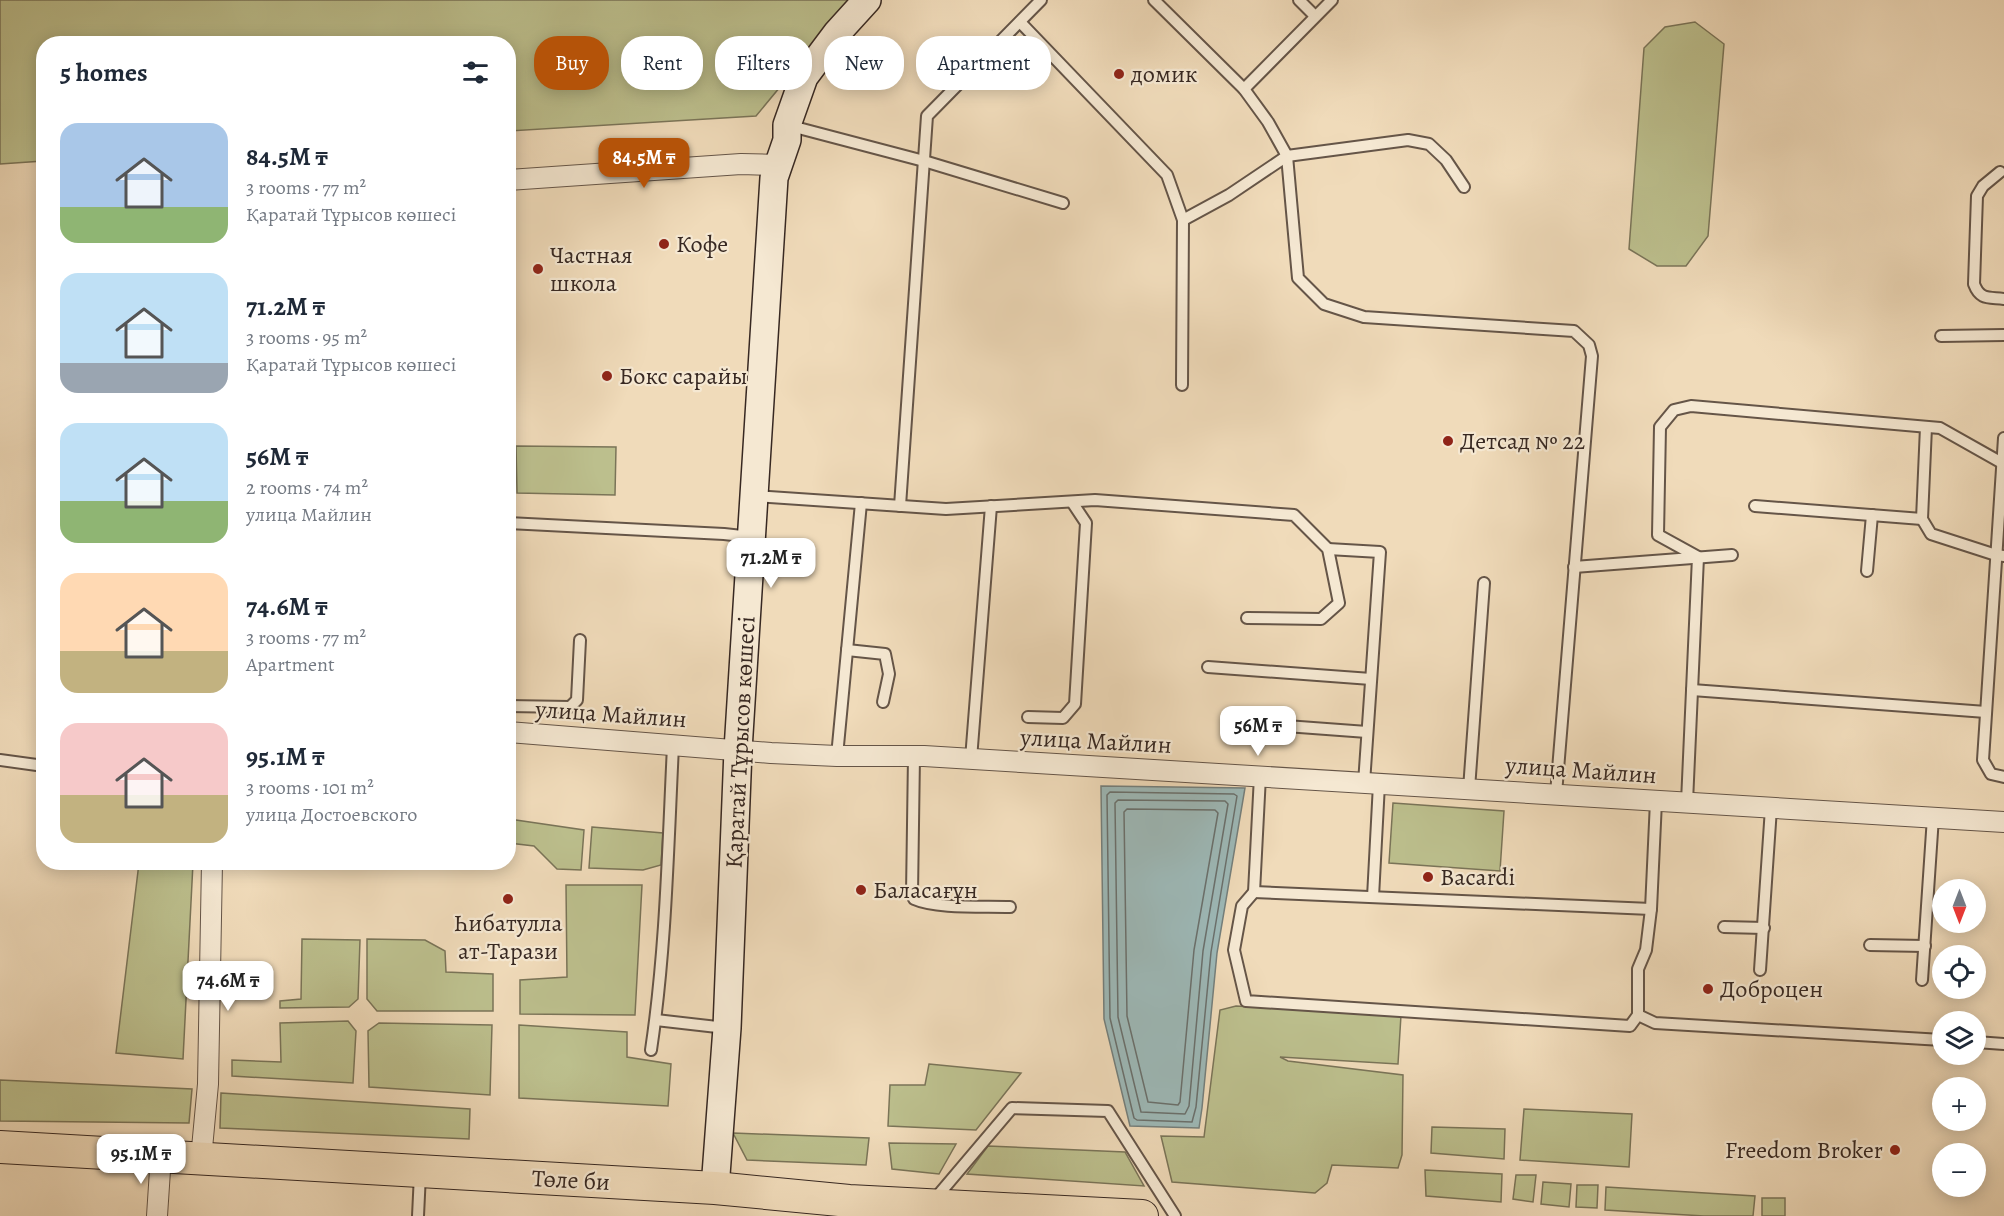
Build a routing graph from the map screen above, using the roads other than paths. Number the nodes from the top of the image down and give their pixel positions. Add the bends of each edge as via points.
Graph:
1 (867, 0) edge
2 (1041, 0) edge
3 (1154, 0) edge
4 (1299, 0) edge
5 (1332, 0) edge
6 (1315, 16) junction
7 (1020, 22) junction
8 (1244, 89) junction
9 (787, 125) junction
10 (1287, 156) junction
11 (924, 161) junction
12 (778, 165) junction
13 (2000, 172) dead end
14 (516, 179) edge
15 (1464, 187) dead end
16 (1063, 203) dead end
17 (1183, 220) junction
18 (2004, 298) edge
19 (2004, 335) edge
20 (1941, 336) dead end
21 (1182, 385) dead end
22 (1926, 427) junction
23 (2004, 438) edge
24 (2001, 463) junction
25 (754, 496) junction
26 (1072, 502) junction
27 (861, 503) junction
28 (900, 506) junction
29 (991, 506) junction
30 (1755, 506) dead end
31 (1872, 515) junction
32 (1922, 519) junction
33 (516, 523) edge
34 (752, 537) junction
35 (1328, 549) junction
36 (1732, 555) dead end
37 (2000, 555) edge
38 (1698, 557) junction
39 (1574, 567) junction
40 (1867, 571) dead end
41 (1484, 583) dead end
42 (1247, 618) dead end
43 (580, 640) dead end
44 (847, 650) junction
45 (1208, 668) dead end
46 (1371, 679) junction
47 (1692, 690) junction
48 (883, 702) dead end
49 (516, 706) edge
50 (1986, 712) junction
51 (1028, 717) dead end
52 (1286, 726) dead end
53 (1367, 732) junction
54 (516, 733) edge
55 (673, 746) junction
56 (738, 750) junction
57 (837, 756) junction
58 (914, 756) junction
59 (971, 759) junction
60 (0, 760) edge
61 (36, 765) edge
62 (1260, 776) junction
63 (2004, 777) edge
64 (1371, 783) junction
65 (1469, 789) junction
66 (1556, 794) junction
67 (1656, 801) junction
68 (1687, 802) junction
69 (1771, 807) junction
70 (1933, 817) junction
71 (2004, 822) edge
72 (212, 870) edge
73 (1254, 892) junction
74 (1373, 897) junction
75 (1010, 907) dead end
76 (1651, 909) junction
77 (1724, 927) dead end
78 (1764, 928) junction
79 (1870, 945) dead end
80 (1925, 946) junction
81 (1760, 970) dead end
82 (1922, 980) dead end
83 (1638, 1015) junction
84 (656, 1020) junction
85 (727, 1028) junction
86 (1932, 1039) edge
87 (1986, 1043) edge
88 (2004, 1044) edge
89 (651, 1050) dead end
90 (0, 1147) edge
91 (161, 1155) junction
92 (201, 1159) junction
93 (420, 1171) junction
94 (716, 1188) junction
95 (930, 1204) junction
96 (850, 1208) edge
97 (158, 1216) edge
98 (418, 1216) edge
99 (1142, 1216) edge
100 (1175, 1216) edge

1 - 9 main road, Қаратай Тұрысов көшесі via 804,77
2 - 7 lane
3 - 8 lane
4 - 6 lane
5 - 6 lane
6 - 8 lane
7 - 11 lane via 927,116
7 - 17 lane via 1167,175
8 - 10 lane via 1269,122
9 - 11 lane
9 - 12 main road, Қаратай Тұрысов көшесі via 787,140
10 - 15 lane via 1408,140 1429,144 1446,160
10 - 17 lane
10 - 39 lane via 1298,278 1324,304 1364,317 1574,331 1589,345 1592,356
11 - 16 lane
11 - 28 lane
12 - 14 street via 741,164
12 - 25 main road, Қаратай Тұрысов көшесі via 774,178
13 - 18 lane via 1977,196 1974,284 1983,297
17 - 21 lane
19 - 20 lane
22 - 24 lane via 1940,428
22 - 32 lane
22 - 38 lane via 1691,406 1674,410 1660,427 1658,535
23 - 24 lane
24 - 37 lane
25 - 27 lane
25 - 34 main road, Қаратай Тұрысов көшесі
26 - 29 lane
26 - 35 lane via 1168,504 1294,515
26 - 51 lane via 1086,523 1075,704 1063,718
27 - 28 lane
27 - 44 lane
28 - 29 lane
29 - 59 lane
30 - 31 lane
31 - 32 lane
31 - 40 lane
32 - 37 lane via 1931,534
33 - 34 lane
34 - 56 main road, Қаратай Тұрысов көшесі
35 - 42 lane via 1339,603 1321,619
35 - 46 lane via 1380,552
36 - 38 lane
37 - 50 lane
38 - 39 lane
38 - 47 lane
39 - 66 lane
41 - 65 lane
43 - 49 lane via 577,700 570,707
44 - 48 lane via 885,654 889,674
44 - 57 lane
45 - 46 lane
46 - 53 lane
47 - 50 lane
47 - 68 lane
50 - 63 lane via 1983,760 1991,774
52 - 53 lane
53 - 64 lane
54 - 55 street, улица Майлин
55 - 56 street, улица Майлин
55 - 84 lane
56 - 57 street, улица Майлин
56 - 85 main road, Қаратай Тұрысов көшесі
57 - 58 street, улица Майлин
58 - 59 street, улица Майлин
58 - 75 lane via 914,899 922,903
59 - 62 street, улица Майлин
60 - 61 lane
62 - 64 street, улица Майлин
62 - 73 lane
64 - 65 street, улица Майлин
64 - 74 lane
65 - 66 street, улица Майлин
66 - 67 street, улица Майлин
67 - 68 street, улица Майлин
67 - 76 lane
68 - 69 street, улица Майлин
69 - 70 street, улица Майлин
69 - 78 lane
70 - 71 street, улица Майлин
70 - 80 lane
72 - 92 street via 208,1084
73 - 74 lane
73 - 83 lane via 1242,906 1234,950 1246,1001 1630,1026
74 - 76 lane
76 - 83 lane via 1646,950 1638,969
77 - 78 lane
78 - 81 lane
79 - 80 lane
80 - 82 lane
83 - 86 lane via 1655,1023
84 - 85 lane
84 - 89 lane
85 - 94 main road, Қаратай Тұрысов көшесі
87 - 88 lane
90 - 91 main road, Төле би
91 - 92 main road, Төле би
91 - 97 street
92 - 93 main road, Төле би
93 - 94 main road, Төле би
93 - 98 lane
94 - 96 main road, Төле би
95 - 96 main road, Төле би
95 - 99 main road, Төле би
95 - 100 lane via 1012,1108 1108,1111

